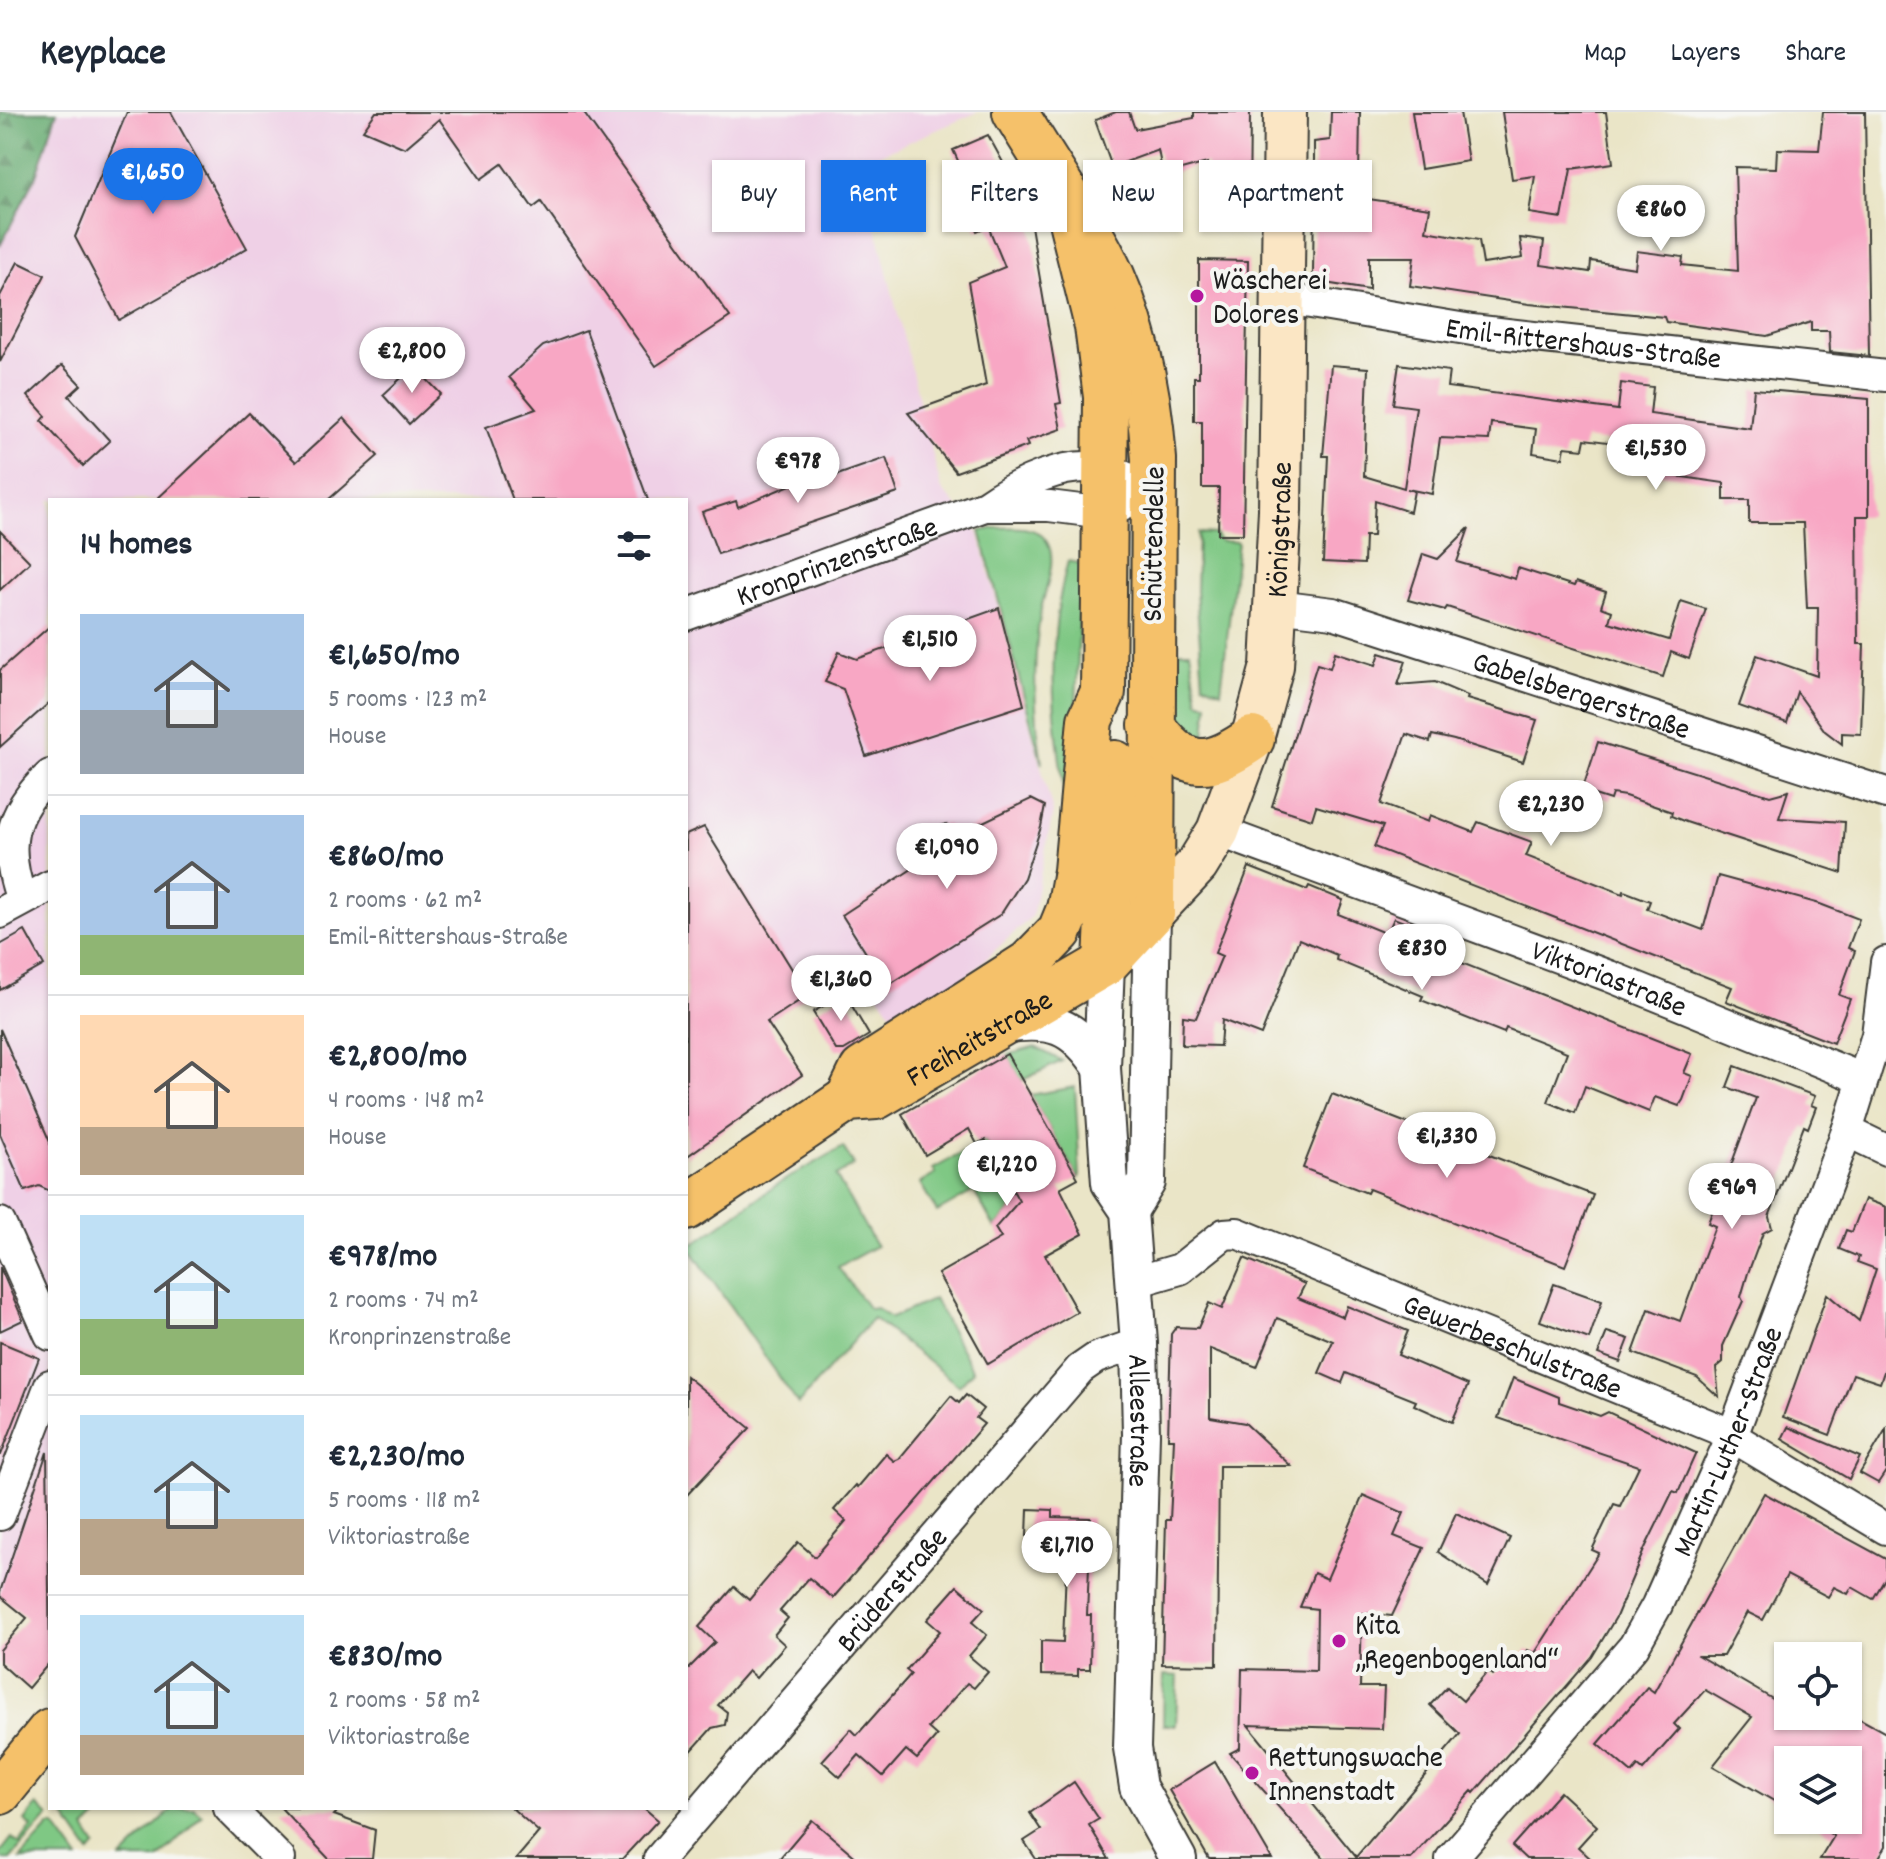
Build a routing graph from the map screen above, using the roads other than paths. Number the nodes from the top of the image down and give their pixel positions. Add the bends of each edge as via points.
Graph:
1 (1015, 112) edge
2 (1285, 112) edge
3 (1044, 160) edge
4 (1067, 198) edge
5 (1067, 205) edge
6 (1281, 298) junction
7 (1886, 376) edge
8 (1105, 469) junction
9 (1154, 490) junction
10 (985, 506) junction
11 (1104, 513) junction
12 (1277, 606) junction
13 (688, 614) edge
14 (1151, 725) junction
15 (1252, 739) junction
16 (48, 777) edge
17 (1886, 793) edge
18 (1218, 831) junction
19 (48, 887) edge
20 (1112, 901) junction
21 (11, 906) edge
22 (1886, 962) edge
23 (1106, 963) junction
24 (998, 1025) junction
25 (1102, 1068) junction
26 (1863, 1079) junction
27 (848, 1099) junction
28 (1847, 1131) junction
29 (1886, 1150) edge
30 (688, 1207) edge
31 (1129, 1211) junction
32 (0, 1223) edge
33 (1135, 1282) junction
34 (48, 1331) edge
35 (1139, 1343) junction
36 (48, 1390) edge
37 (1732, 1436) junction
38 (0, 1515) edge
39 (1886, 1529) edge
40 (48, 1734) edge
41 (22, 1776) edge
42 (231, 1810) edge
43 (280, 1859) edge
44 (659, 1859) edge
45 (1178, 1859) edge
46 (1451, 1859) edge

1 - 3 main road, Schüttendelle
2 - 6 main road, Königstraße
4 - 9 main road, Schüttendelle via 1102,255 1128,319 1152,435
5 - 8 main road, Schüttendelle via 1097,326 1106,397
6 - 7 street, Emil-Rittershaus-Straße via 1472,330
6 - 12 main road, Königstraße
8 - 9 street, Kronprinzenstraße
8 - 10 street, Kronprinzenstraße via 1063,470 1012,487
8 - 11 main road, Schüttendelle
9 - 11 street
9 - 14 main road, Schüttendelle
10 - 11 street, Kronprinzenstraße via 1032,504
10 - 13 street, Kronprinzenstraße
11 - 20 main road, Schüttendelle via 1103,692 1090,720
12 - 15 main road, Königstraße via 1272,666
12 - 17 street, Gabelsbergerstraße via 1333,613
14 - 15 main road via 1168,747 1185,758 1206,761 1222,760
14 - 20 main road, Schüttendelle
15 - 18 main road, Königstraße
16 - 21 street via 21,807 11,839
18 - 20 main road, Königstraße via 1197,865
18 - 26 street, Viktoriastraße via 1609,976
19 - 21 street
20 - 23 main road
20 - 27 main road, Freiheitstraße via 1060,931 1029,963 862,1070
20 - 31 street via 1147,1182
22 - 26 street, Martin-Luther-Straße via 1877,1035
23 - 24 main road, Freiheitstraße
23 - 25 street, Alleestraße
24 - 25 street via 1037,1020 1059,1026 1087,1045
24 - 27 main road, Freiheitstraße via 876,1097
25 - 31 street, Alleestraße via 1110,1183
26 - 28 street, Martin-Luther-Straße
27 - 30 main road, Freiheitstraße
28 - 29 street
28 - 37 street, Martin-Luther-Straße
31 - 33 street, Alleestraße
32 - 34 street
33 - 35 street, Alleestraße
33 - 37 street, Gewerbeschulstraße via 1180,1269 1224,1234 1237,1233
35 - 44 street, Brüderstraße via 1080,1369
35 - 45 street, Alleestraße via 1132,1748 1138,1787
36 - 38 street
37 - 39 street, Gewerbeschulstraße
37 - 46 street, Martin-Luther-Straße via 1634,1646
40 - 41 main road
42 - 43 street

